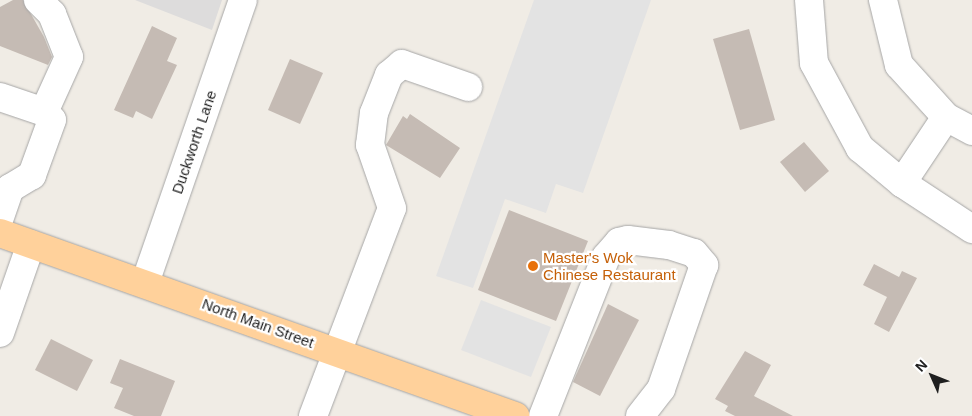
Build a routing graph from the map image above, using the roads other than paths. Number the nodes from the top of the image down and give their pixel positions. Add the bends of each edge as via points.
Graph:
1 (38, 0) edge
2 (243, 0) edge
3 (808, 0) edge
4 (883, 0) edge
5 (468, 87) dead end
6 (0, 97) edge
7 (44, 112) junction
8 (946, 118) junction
9 (972, 131) edge
10 (902, 183) junction
11 (5, 186) edge
12 (0, 217) edge
13 (972, 229) edge
14 (0, 233) edge
15 (32, 244) junction
16 (145, 283) junction
17 (0, 333) edge
18 (336, 351) junction
19 (313, 416) edge
20 (515, 416) edge
21 (543, 416) edge
22 (640, 416) edge

1 - 7 street via 52,14 69,57
2 - 16 street, Duckworth Lane
3 - 10 street via 814,63 860,148
4 - 8 street via 900,65
5 - 18 street via 402,64 389,75 374,113 370,145 392,208
6 - 7 street
7 - 11 street via 52,120 32,175
8 - 9 street
8 - 10 street
10 - 13 street
11 - 12 street
14 - 15 main road, North Main Street
15 - 16 main road, North Main Street
15 - 17 street
16 - 18 main road, North Main Street
18 - 19 street
18 - 20 main road, North Main Street
21 - 22 street via 606,258 619,242 628,240 669,245 694,253 704,265 661,389

